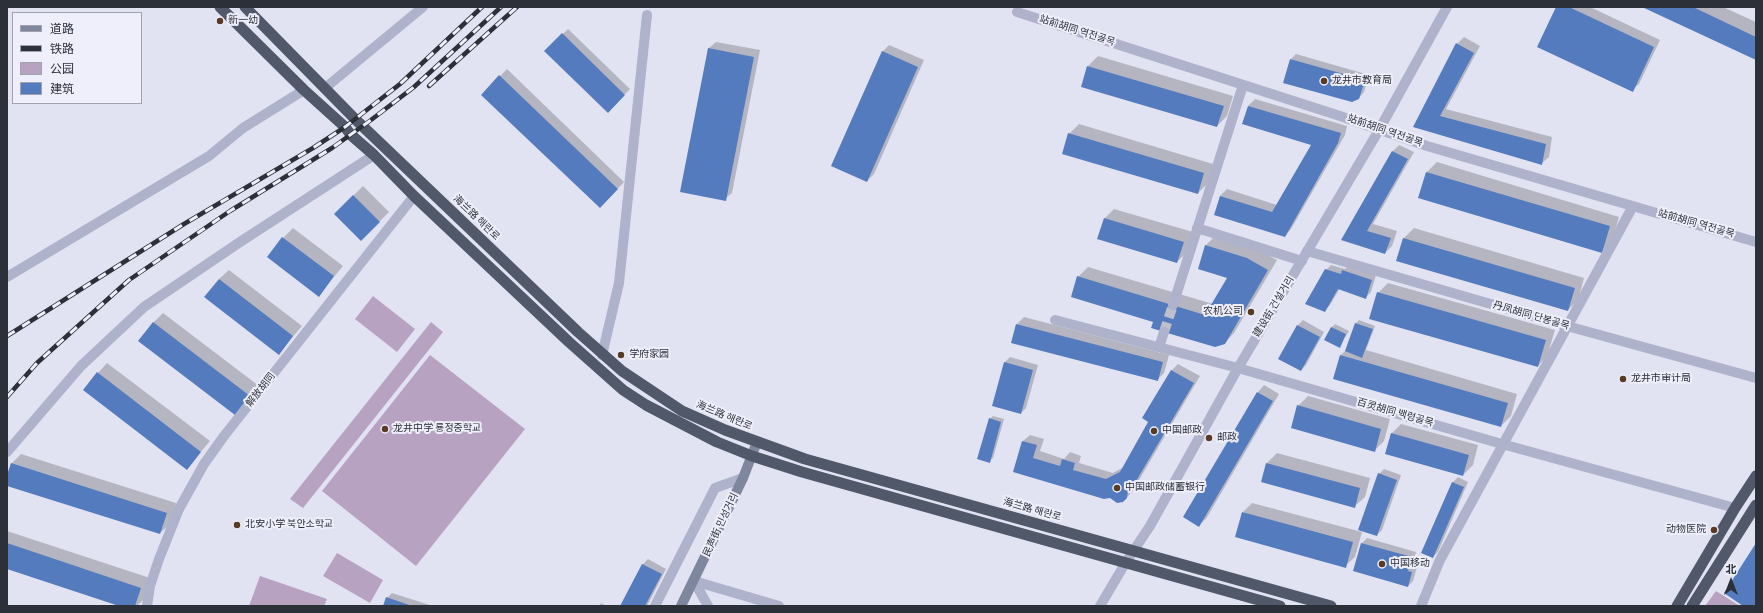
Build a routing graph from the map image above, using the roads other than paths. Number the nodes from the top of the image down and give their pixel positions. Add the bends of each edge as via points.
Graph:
1 (220, 7) edge
2 (245, 7) edge
3 (423, 7) edge
4 (1447, 7) edge
5 (1017, 12) dead end
6 (647, 15) dead end
7 (1243, 85) junction
8 (325, 88) junction
9 (304, 90) junction
10 (1380, 130) junction
11 (374, 155) junction
12 (414, 196) junction
13 (1632, 206) junction
14 (1197, 228) junction
15 (1756, 242) edge
16 (1307, 251) junction
17 (1302, 260) junction
18 (7, 278) edge
19 (1173, 305) tunnel mouth
20 (1055, 320) dead end
21 (1567, 326) junction
22 (1164, 332) tunnel mouth
23 (1159, 347) junction
24 (602, 355) junction
25 (1238, 368) junction
26 (1756, 378) edge
27 (757, 442) junction
28 (1502, 444) junction
29 (7, 452) edge
30 (752, 456) junction
31 (1756, 476) edge
32 (743, 478) junction
33 (1756, 505) edge
34 (1735, 508) junction
35 (1134, 551) junction
36 (1126, 562) junction
37 (694, 581) junction
38 (147, 606) edge
39 (655, 606) edge
40 (682, 606) edge
41 (708, 606) edge
42 (779, 606) edge
43 (1100, 606) edge
44 (1280, 606) edge
45 (1331, 606) edge
46 (1421, 606) edge
47 (1677, 606) edge
48 (1692, 606) edge

1 - 9 highway
2 - 8 highway, 海兰路 해란로
3 - 8 street
4 - 10 street, 建设街 건설거리
5 - 7 street, 站前胡同 역전골목
6 - 24 street via 619,283
7 - 10 street, 站前胡同 역전골목
7 - 14 street
8 - 24 highway, 海兰路 해란로
9 - 11 highway
9 - 18 street via 243,128 209,156
10 - 13 street, 站前胡同 역전골목 via 1426,146
10 - 16 street, 建设街 건설거리
11 - 12 highway
11 - 29 street via 144,308 81,366
12 - 30 highway via 623,390 666,416 717,442
12 - 38 street, 解放胡同 via 204,464 179,509 150,586
13 - 15 street, 站前胡同 역전골목
13 - 21 street
14 - 17 street
14 - 19 street
16 - 17 street, 建设街 건설거리
16 - 21 street, 丹凤胡同 단봉골목
17 - 25 street, 建设街 건설거리
20 - 23 street, 百灵胡同 백령골목
21 - 26 street, 丹凤胡同 단봉골목
21 - 28 street
22 - 23 street
23 - 25 street, 百灵胡同 백령골목
24 - 27 highway, 海兰路 해란로 via 682,411
25 - 28 street, 百灵胡同 백령골목
25 - 35 street, 建设街 건설거리
27 - 30 main road, 民声街 민성거리
27 - 35 highway, 海兰路 해란로 via 805,459
28 - 34 street, 百灵胡同 백령골목
28 - 46 street via 1440,560
30 - 32 main road, 民声街 민성거리
30 - 36 highway
31 - 34 highway
32 - 37 main road, 民声街 민성거리
32 - 39 street via 715,488
33 - 48 highway
34 - 47 highway
35 - 36 street, 建设街 건설거리
35 - 45 highway, 海兰路 해란로
36 - 43 street, 建设街 건설거리
36 - 44 highway
37 - 40 main road, 民声街 민성거리
37 - 41 street
37 - 42 street

